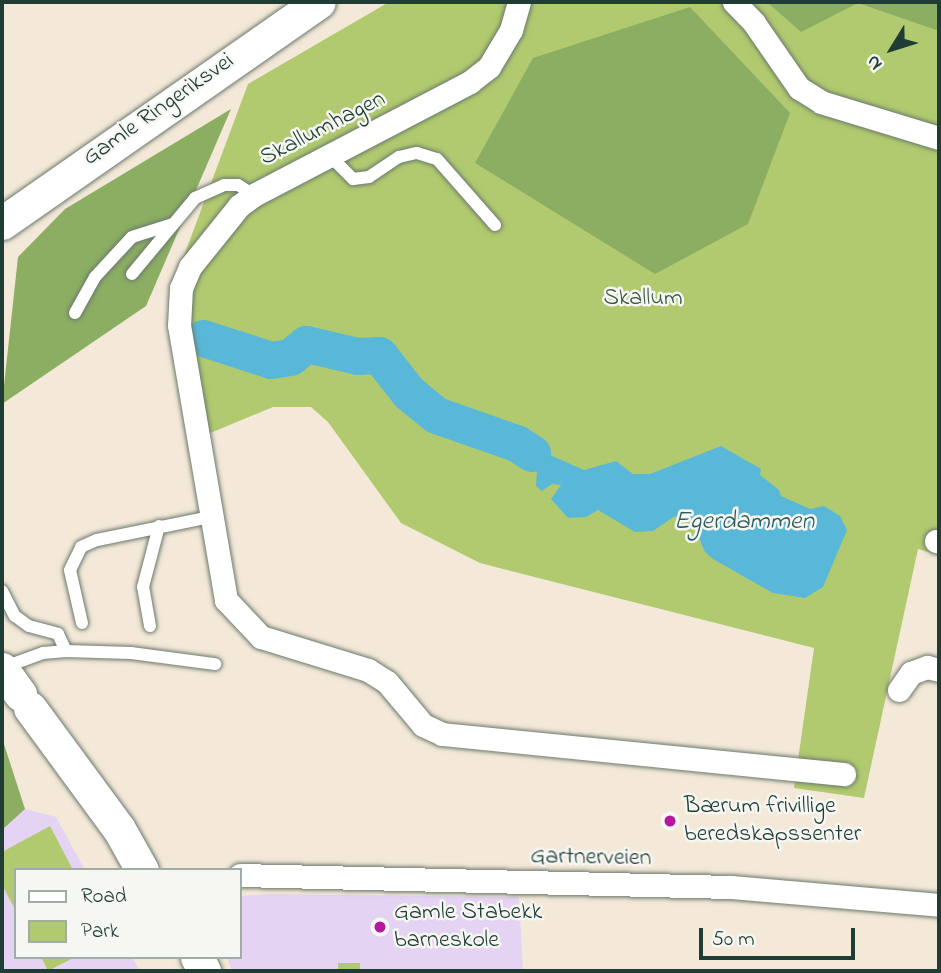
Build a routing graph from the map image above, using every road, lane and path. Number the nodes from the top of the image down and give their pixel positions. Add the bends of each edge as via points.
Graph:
1 (319, 2) edge
2 (519, 2) edge
3 (734, 2) edge
4 (939, 138) edge
5 (330, 156) junction
6 (254, 195) junction
7 (2, 223) edge
8 (173, 224) junction
9 (495, 225) dead end
10 (132, 274) dead end
11 (75, 313) dead end
12 (210, 517) junction
13 (159, 527) junction
14 (2, 591) edge
15 (82, 623) dead end
16 (150, 626) dead end
17 (66, 651) junction
18 (215, 664) dead end
19 (939, 670) edge
20 (13, 685) edge
21 (899, 690) dead end
22 (844, 774) dead end
23 (141, 868) edge
24 (242, 875) edge
25 (939, 905) edge

1 - 7 main road, Gamle Ringeriksvei
2 - 5 street, Skallumhagen via 511,30 489,67 470,82
3 - 4 street via 799,88 821,102
5 - 6 street, Skallumhagen
5 - 9 lane via 353,180 369,177 399,157 417,153 436,159
6 - 8 lane via 238,185 212,187 195,198
6 - 12 street, Skallumhagen via 239,206 190,267 181,288 178,325
8 - 10 lane
8 - 11 lane via 132,237 95,277
12 - 13 lane
12 - 22 street, Skallumhagen via 226,600 246,625 261,637 368,670 387,682 423,725 442,734
13 - 15 lane via 96,540 74,554 70,570
13 - 16 lane via 143,587
14 - 17 lane via 15,616 29,626 58,634
17 - 18 lane via 131,653
17 - 20 lane via 43,653
19 - 21 street via 927,667 911,674
20 - 23 main road via 119,829
24 - 25 street, Gartnerveien via 731,887

